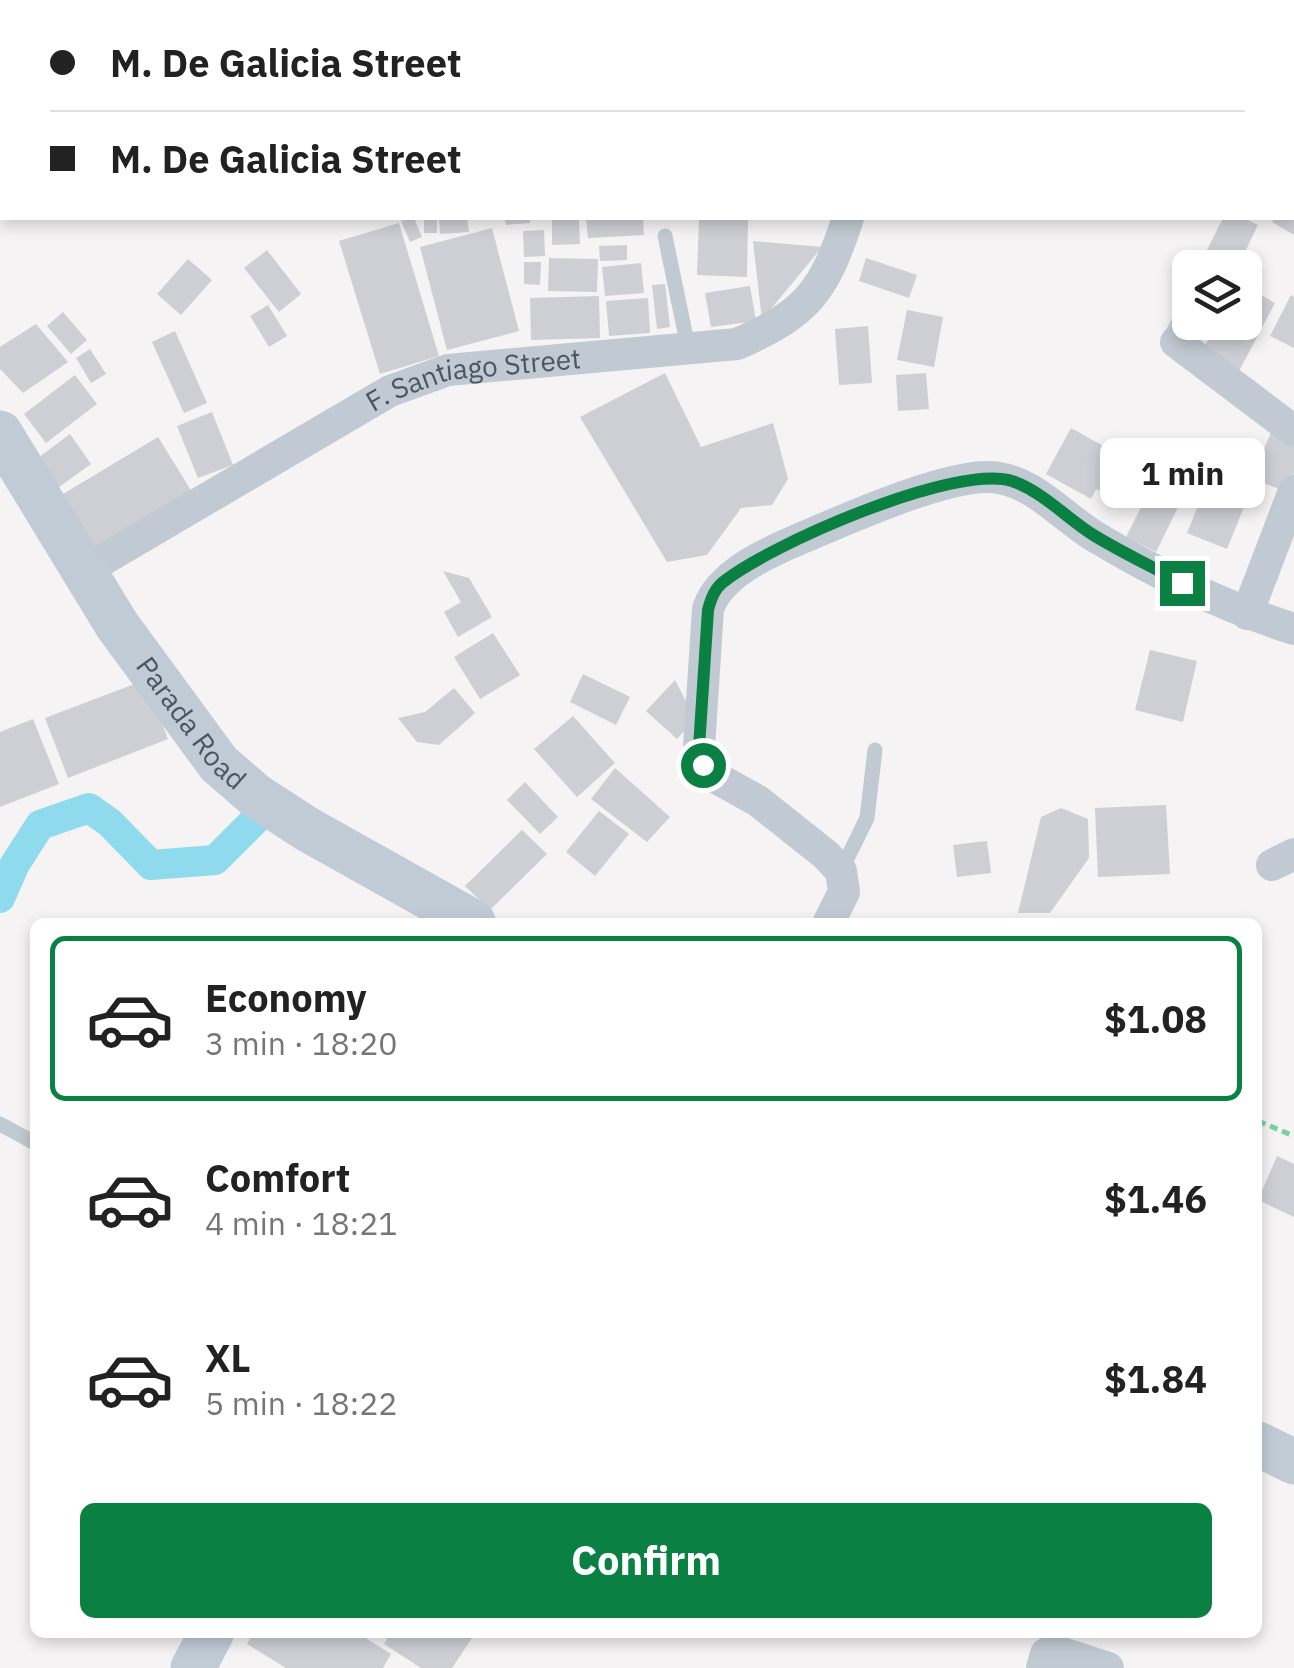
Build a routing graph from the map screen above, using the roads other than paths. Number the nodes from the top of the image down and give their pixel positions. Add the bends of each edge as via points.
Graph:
1 (847, 220) edge
2 (665, 236) dead end
3 (1176, 342) dead end
4 (688, 347) junction
5 (1294, 431) edge
6 (0, 433) edge
7 (1294, 490) edge
8 (82, 572) junction
9 (1247, 614) junction
10 (1294, 629) edge
11 (875, 750) dead end
12 (841, 871) junction
13 (466, 918) edge
14 (830, 918) edge
15 (0, 1124) edge
16 (30, 1140) edge
17 (1262, 1446) edge
18 (1294, 1462) edge
19 (209, 1638) edge
20 (193, 1668) edge
21 (1042, 1668) edge
22 (1108, 1668) edge

1 - 4 street, F. Santiago Street via 815,294 779,326 737,344
2 - 4 lane
3 - 5 street
4 - 8 street, F. Santiago Street via 448,370 419,380
6 - 8 street, Parada Road
7 - 9 street
8 - 13 street, Parada Road via 219,764 307,829
9 - 10 street
9 - 12 street via 1092,535 1032,490 988,476 872,508 780,548 721,584 708,610 703,765 758,800
11 - 12 lane via 868,818
12 - 14 street via 844,892
15 - 16 lane
17 - 18 street
19 - 20 street
21 - 22 street via 1054,1650

